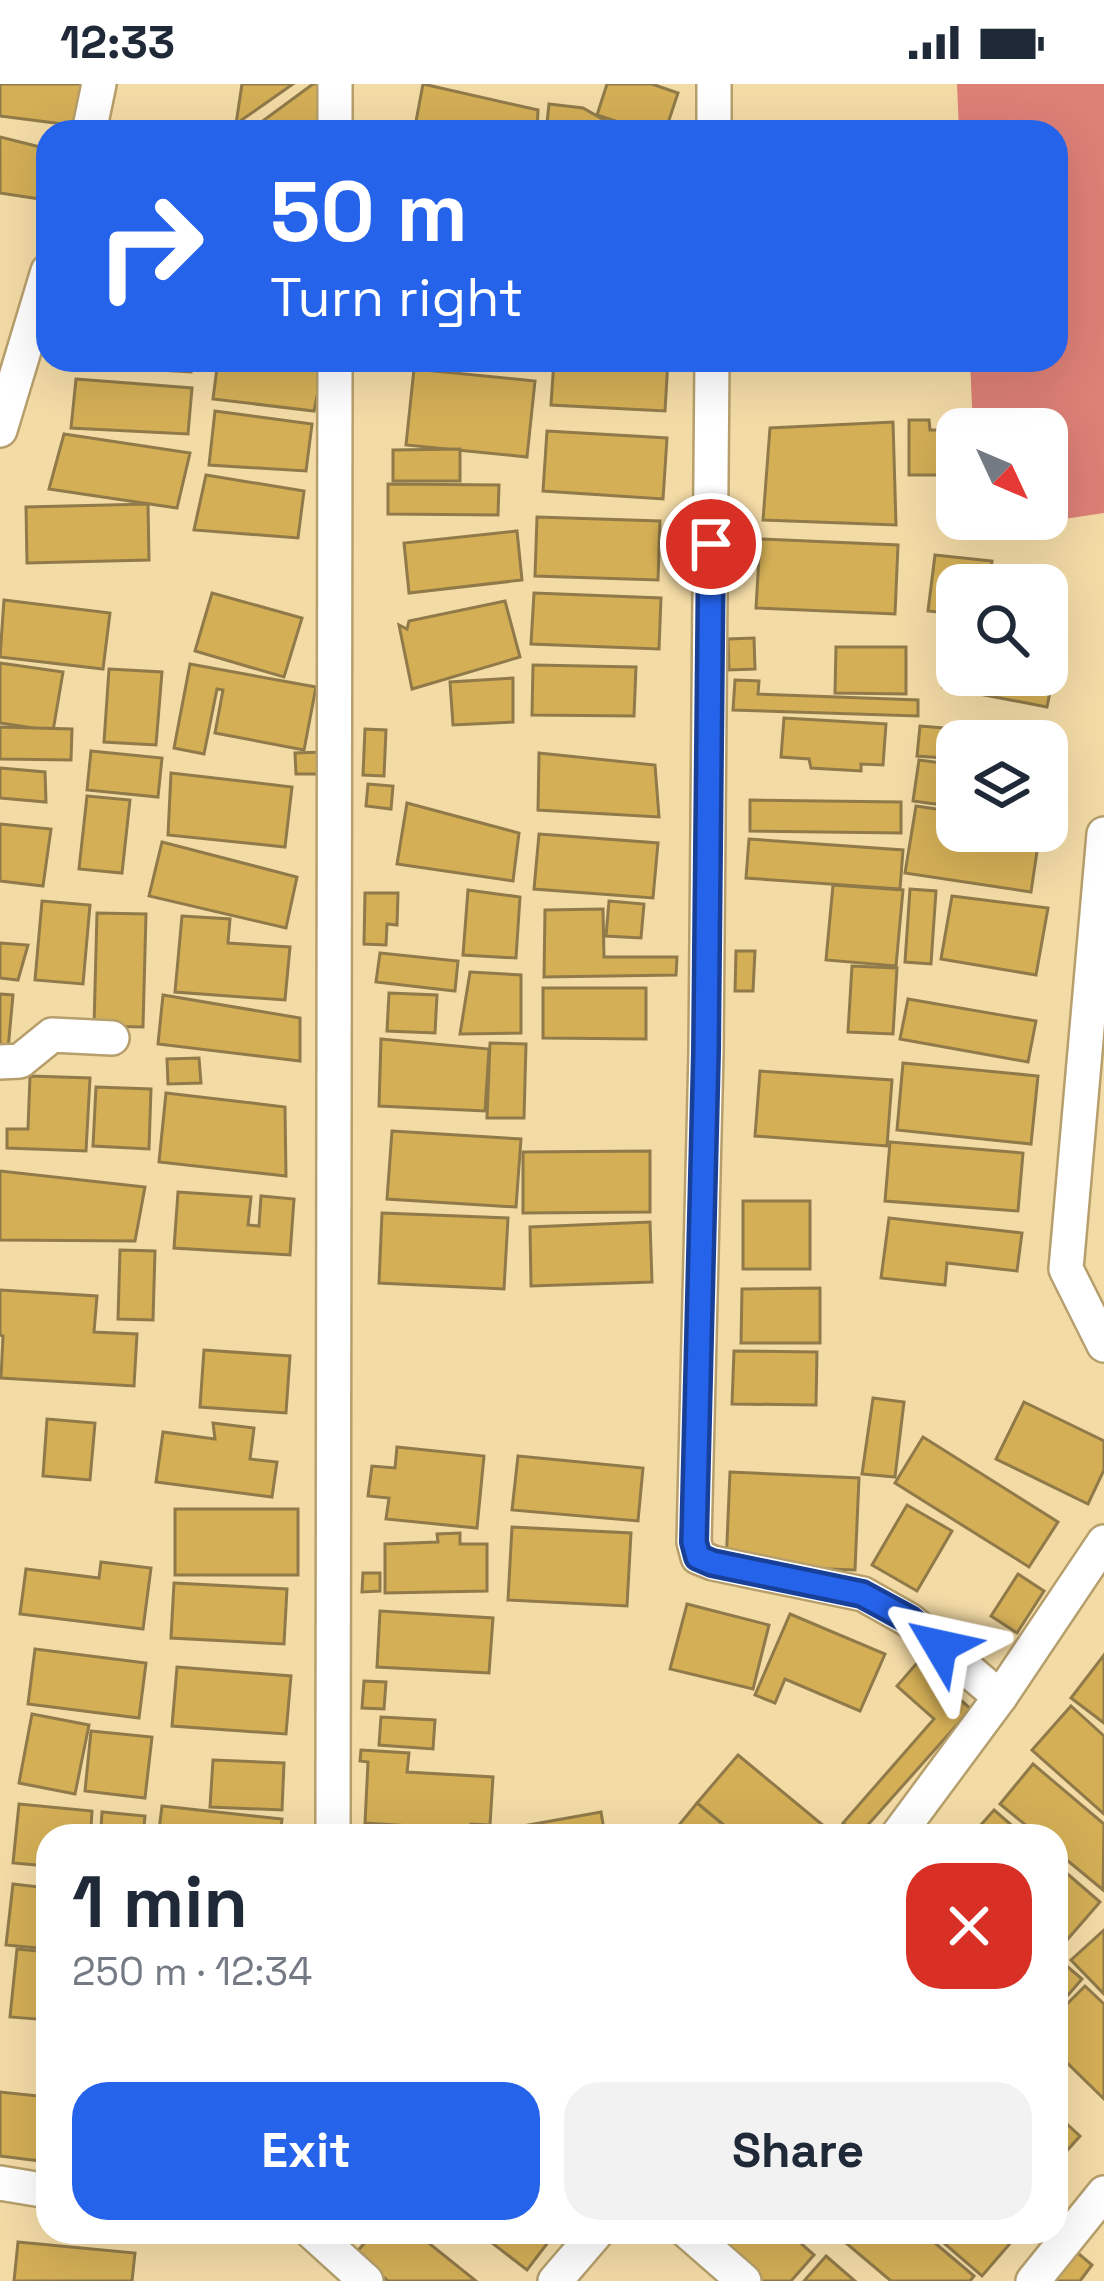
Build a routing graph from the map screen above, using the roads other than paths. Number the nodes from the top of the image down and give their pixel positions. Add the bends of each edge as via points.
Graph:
1 (99, 84) edge
2 (335, 84) edge
3 (715, 84) edge
4 (92, 120) edge
5 (335, 120) edge
6 (714, 120) edge
7 (36, 311) edge
8 (335, 372) edge
9 (712, 372) edge
10 (0, 430) edge
11 (1104, 834) edge
12 (112, 1038) dead end
13 (0, 1062) edge
14 (1104, 1346) edge
15 (1104, 1541) edge
16 (1000, 1697) junction
17 (333, 1824) edge
18 (906, 1824) edge
19 (0, 2183) edge
20 (36, 2189) edge
21 (1104, 2193) edge
22 (1068, 2238) edge
23 (325, 2244) edge
24 (587, 2244) edge
25 (701, 2244) edge
26 (1063, 2244) edge
27 (366, 2281) edge
28 (555, 2281) edge
29 (743, 2281) edge
30 (1033, 2281) edge

1 - 4 street
2 - 5 street
3 - 6 street
7 - 10 street
8 - 17 street
9 - 16 street via 694,1542 698,1557 712,1563 862,1594 910,1620
11 - 14 street via 1066,1269
12 - 13 street via 52,1035 20,1061
15 - 16 street
16 - 18 street
19 - 20 street
21 - 22 street
23 - 27 street
24 - 28 street
25 - 29 street
26 - 30 street

